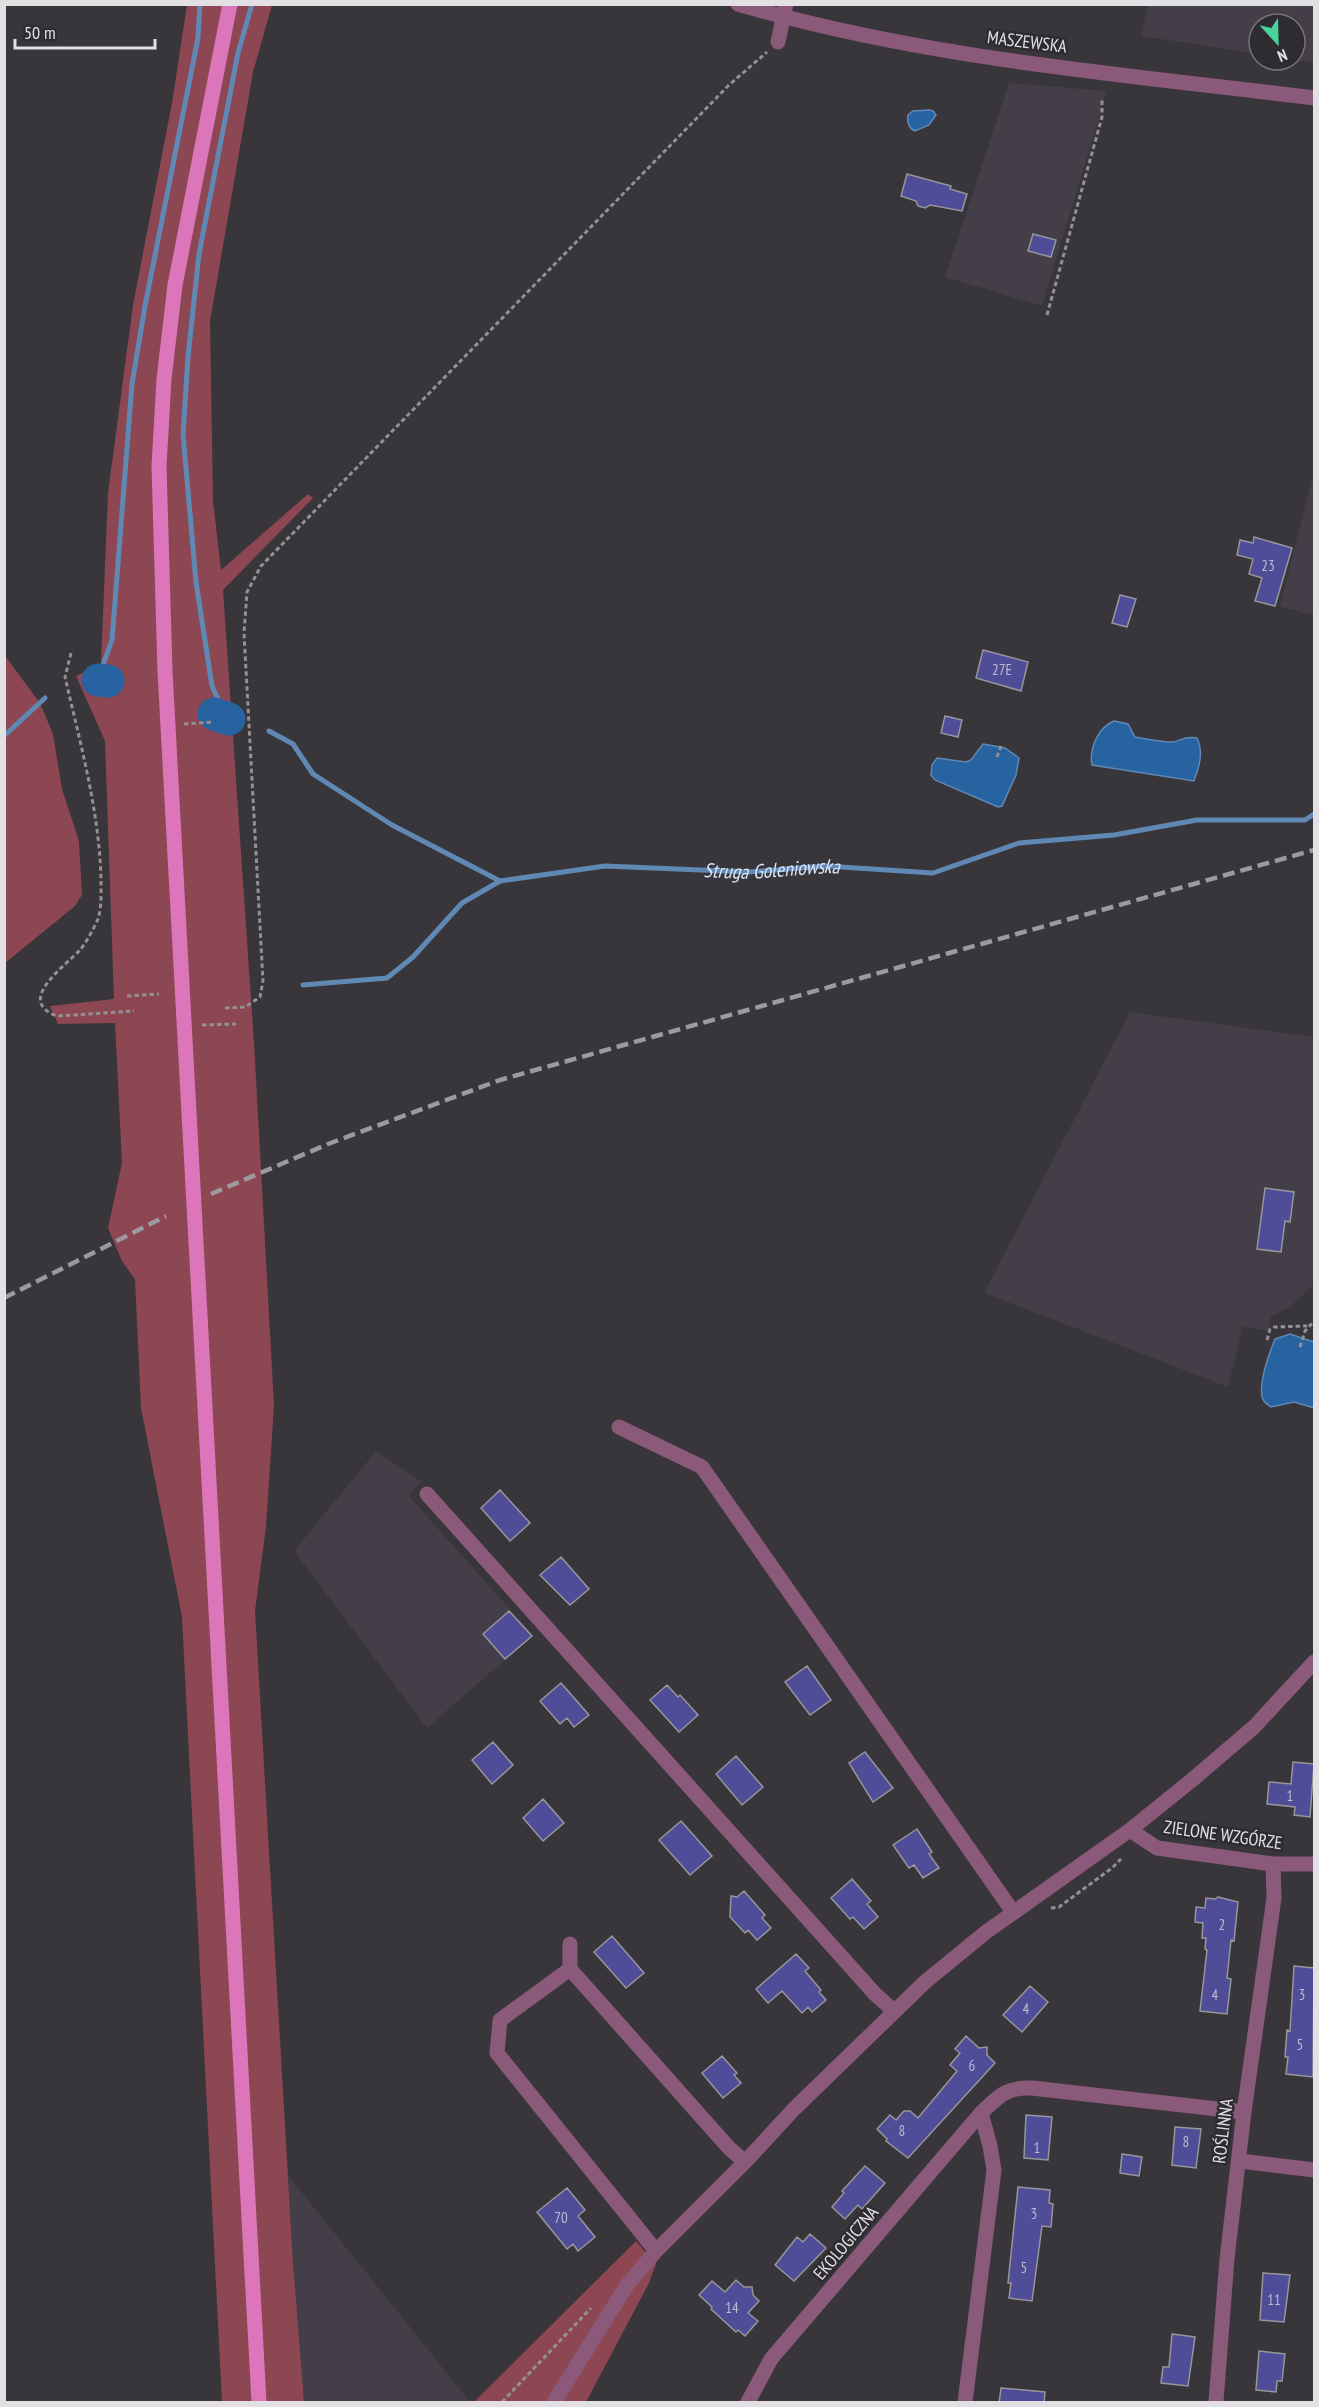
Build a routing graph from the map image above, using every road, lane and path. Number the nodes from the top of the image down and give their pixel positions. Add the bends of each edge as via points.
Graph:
1 (738, 4) edge
2 (229, 7) edge
3 (785, 11) edge
4 (778, 42) joint
5 (1314, 98) edge
6 (1102, 99) dead end
7 (1047, 315) dead end
8 (71, 653) dead end
9 (213, 723) dead end
10 (179, 724) dead end
11 (1001, 746) dead end
12 (997, 757) dead end
13 (159, 994) dead end
14 (127, 996) dead end
15 (225, 1008) dead end
16 (134, 1011) dead end
17 (236, 1024) dead end
18 (202, 1026) dead end
19 (1314, 1321) edge
20 (1307, 1326) junction
21 (1267, 1340) dead end
22 (1300, 1347) dead end
23 (619, 1427) dead end
24 (428, 1494) dead end
25 (1314, 1662) edge
26 (1131, 1830) junction
27 (1127, 1853) dead end
28 (1273, 1864) junction
29 (1314, 1864) edge
30 (1050, 1908) dead end
31 (1013, 1912) junction
32 (570, 1944) dead end
33 (570, 1969) junction
34 (894, 2011) junction
35 (1244, 2112) junction
36 (981, 2113) junction
37 (1240, 2161) junction
38 (745, 2162) junction
39 (1314, 2170) edge
40 (656, 2251) junction
41 (259, 2403) edge
42 (554, 2403) edge
43 (748, 2403) edge
44 (965, 2403) edge
45 (1216, 2403) edge

1 - 3 street, MASZEWSKA
2 - 41 main road via 175,285 159,466 165,671
3 - 4 street
3 - 5 street, MASZEWSKA via 916,46
4 - 15 path via 729,86 261,566 247,592 244,633 263,981 260,997 245,1007
6 - 7 path via 1102,117
8 - 16 path via 65,676 100,846 101,898 98,919 81,949 43,989 39,1005 57,1016
9 - 10 path
11 - 12 path
13 - 14 path
17 - 18 path
19 - 20 path
20 - 21 path via 1274,1327
20 - 22 path
23 - 31 street via 702,1467
24 - 34 street
25 - 26 street via 1254,1727
26 - 28 street, ZIELONE WZGÓRZE via 1157,1848
26 - 31 street
27 - 30 path via 1068,1900
28 - 29 street, ZIELONE WZGÓRZE
28 - 35 street, ROŚLINNA via 1275,1898
31 - 34 street
32 - 33 street
33 - 38 street
33 - 40 street via 500,2020 497,2053
34 - 38 street
35 - 36 street, EKOLOGICZNA via 1014,2087
35 - 37 street, ROŚLINNA
36 - 43 street, EKOLOGICZNA via 771,2359
36 - 44 street via 994,2170
37 - 39 street
37 - 45 street, ROŚLINNA via 1227,2259
38 - 40 street
40 - 42 street via 627,2285

